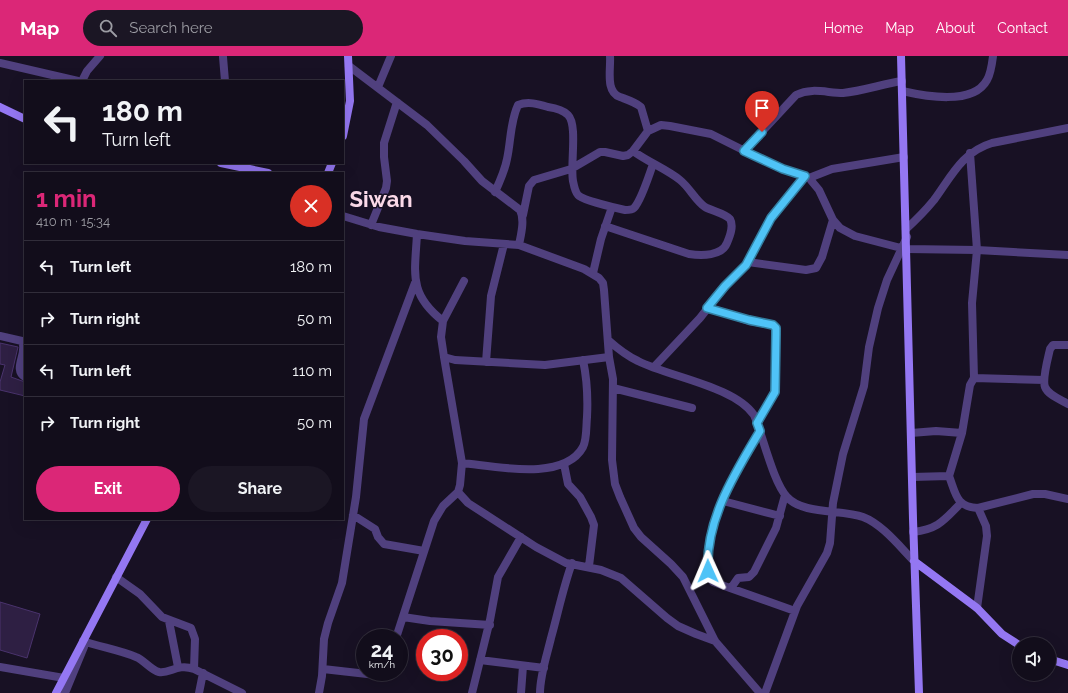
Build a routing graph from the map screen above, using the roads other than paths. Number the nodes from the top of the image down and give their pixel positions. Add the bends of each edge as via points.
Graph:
1 (100, 56) edge
2 (348, 56) edge
3 (391, 56) edge
4 (610, 56) edge
5 (901, 56) edge
6 (993, 56) edge
7 (223, 57) dead end
8 (0, 63) edge
9 (349, 66) junction
10 (74, 80) edge
11 (83, 80) edge
12 (225, 80) edge
13 (902, 81) junction
14 (378, 87) junction
15 (902, 92) junction
16 (397, 102) junction
17 (0, 107) edge
18 (24, 119) edge
19 (1068, 128) edge
20 (344, 131) edge
21 (648, 131) junction
22 (633, 151) junction
23 (744, 151) junction
24 (970, 153) junction
25 (904, 157) junction
26 (226, 164) edge
27 (653, 164) junction
28 (571, 170) junction
29 (263, 172) edge
30 (807, 177) junction
31 (495, 192) junction
32 (612, 207) junction
33 (523, 215) junction
34 (344, 216) edge
35 (833, 220) junction
36 (371, 225) junction
37 (605, 226) junction
38 (906, 233) junction
39 (417, 234) junction
40 (504, 244) junction
41 (519, 245) junction
42 (904, 249) junction
43 (977, 250) junction
44 (1068, 255) edge
45 (748, 262) junction
46 (593, 273) junction
47 (464, 281) dead end
48 (415, 283) junction
49 (707, 308) junction
50 (443, 321) junction
51 (0, 336) edge
52 (608, 340) junction
53 (24, 345) edge
54 (1068, 345) edge
55 (24, 351) edge
56 (444, 357) junction
57 (609, 357) junction
58 (583, 360) junction
59 (486, 362) junction
60 (654, 367) junction
61 (24, 376) edge
62 (974, 378) junction
63 (1044, 380) junction
64 (613, 388) junction
65 (1068, 404) edge
66 (692, 408) dead end
67 (759, 427) junction
68 (911, 433) junction
69 (962, 433) junction
70 (462, 463) junction
71 (564, 464) junction
72 (949, 476) junction
73 (912, 477) junction
74 (458, 492) junction
75 (785, 495) junction
76 (1068, 499) edge
77 (723, 501) junction
78 (961, 503) junction
79 (978, 508) junction
80 (832, 511) junction
81 (780, 516) junction
82 (344, 518) edge
83 (352, 518) junction
84 (146, 520) edge
85 (913, 532) junction
86 (521, 537) junction
87 (424, 551) junction
88 (914, 561) junction
89 (572, 563) junction
90 (589, 566) junction
91 (116, 577) junction
92 (731, 588) junction
93 (977, 608) junction
94 (795, 611) junction
95 (403, 617) junction
96 (169, 621) junction
97 (490, 624) junction
98 (399, 629) edge
99 (1012, 640) edge
100 (82, 641) junction
101 (715, 641) junction
102 (480, 660) junction
103 (1056, 661) edge
104 (1068, 665) edge
105 (0, 666) edge
106 (523, 666) junction
107 (178, 667) junction
108 (544, 668) junction
109 (194, 669) junction
110 (323, 669) junction
111 (203, 673) junction
112 (356, 673) edge
113 (64, 678) junction
114 (56, 693) edge
115 (65, 693) edge
116 (199, 693) edge
117 (242, 693) edge
118 (319, 693) edge
119 (472, 693) edge
120 (521, 693) edge
121 (540, 693) edge
122 (760, 693) edge
123 (765, 693) edge
124 (919, 693) edge

1 - 11 street
2 - 9 street
3 - 14 street
4 - 21 street via 611,88 617,96 641,107
5 - 13 street
6 - 15 street via 987,82 971,93 935,98
7 - 12 street
8 - 10 street
9 - 14 street
9 - 20 street via 350,102
13 - 15 street
13 - 23 street via 844,93 802,92 796,95
14 - 16 street
15 - 25 street
16 - 31 street via 427,125
16 - 36 street via 384,143 386,188
17 - 18 street
19 - 24 street via 992,143
21 - 22 street
21 - 23 street via 662,125 695,130 711,134
22 - 27 street
22 - 28 street via 623,156 600,152
23 - 30 street
24 - 38 street via 957,166
24 - 43 street
25 - 30 street via 832,169
25 - 38 street
26 - 29 street
27 - 32 street via 634,208 625,210
27 - 37 street via 678,179 706,208 730,220 730,237 723,249 712,254 689,254
28 - 31 street via 573,125 568,115 540,104 523,104 516,110 508,158
28 - 32 street via 580,197
28 - 33 street via 534,180 529,186
30 - 35 street via 819,190
30 - 45 street via 771,218
31 - 33 street
32 - 37 street
33 - 41 street
34 - 36 street
35 - 42 street via 846,232
35 - 45 street via 816,268 806,270
36 - 39 street
37 - 46 street
38 - 42 street
39 - 40 street
39 - 48 street
40 - 41 street
40 - 59 street via 490,296
41 - 46 street
42 - 43 street
42 - 68 street
42 - 80 street via 887,280 878,308 864,386 843,454
43 - 44 street
43 - 62 street via 972,303
45 - 49 street
46 - 52 street via 603,283
47 - 50 street
48 - 50 street via 430,310
48 - 83 street via 364,419
49 - 60 street
49 - 67 street via 773,325 776,328 775,392
50 - 56 street via 441,337
51 - 53 street via 22,341
52 - 57 street
52 - 60 street via 632,358
54 - 63 street via 1053,345 1050,349
55 - 61 street via 19,370
56 - 59 street
56 - 70 street
57 - 58 street
57 - 64 street
58 - 59 street via 545,365
58 - 71 street via 587,389 585,442 577,454
60 - 67 street via 741,402 749,408
62 - 63 street
62 - 69 street via 970,385
63 - 65 street via 1045,388 1050,393
64 - 66 street
64 - 101 street via 612,460 615,484 620,497 641,538 683,577
67 - 75 street via 775,475
67 - 77 street
68 - 69 street
68 - 73 street
69 - 72 street
70 - 71 street via 534,470 555,468
70 - 74 street
71 - 90 street via 568,484 580,497 594,525
72 - 73 street
72 - 78 street
73 - 85 street
74 - 86 street via 468,503
74 - 87 street via 438,514
75 - 80 street via 799,505
75 - 81 street
76 - 79 street via 1034,494
77 - 81 street
77 - 92 street via 709,542 708,571 713,582
78 - 79 street via 968,508
78 - 85 street via 933,529
79 - 93 street via 986,526 987,536
80 - 88 street via 870,520
80 - 94 street via 827,553
81 - 92 street via 754,572 749,577 738,578
82 - 83 street
83 - 87 street via 372,527 384,544
83 - 110 street via 342,583 324,639
84 - 91 street
85 - 88 street
86 - 89 street via 557,559
86 - 97 street via 498,577
87 - 95 street
88 - 93 street
88 - 124 street
89 - 90 street
89 - 108 street via 564,585
90 - 101 street via 621,578 678,626
91 - 96 street via 146,599 156,612
91 - 100 street
92 - 94 street
93 - 99 street via 1002,634
94 - 123 street
95 - 97 street
95 - 98 street
96 - 107 street
96 - 109 street via 191,628 194,633
97 - 102 street
100 - 107 street via 136,656 158,672
100 - 113 street
100 - 115 street via 84,647
101 - 122 street
102 - 106 street
102 - 119 street
103 - 104 street
105 - 113 street
106 - 108 street
106 - 120 street
107 - 109 street via 187,666
108 - 121 street
109 - 111 street
110 - 112 street
110 - 118 street
111 - 116 street
111 - 117 street
113 - 114 street

